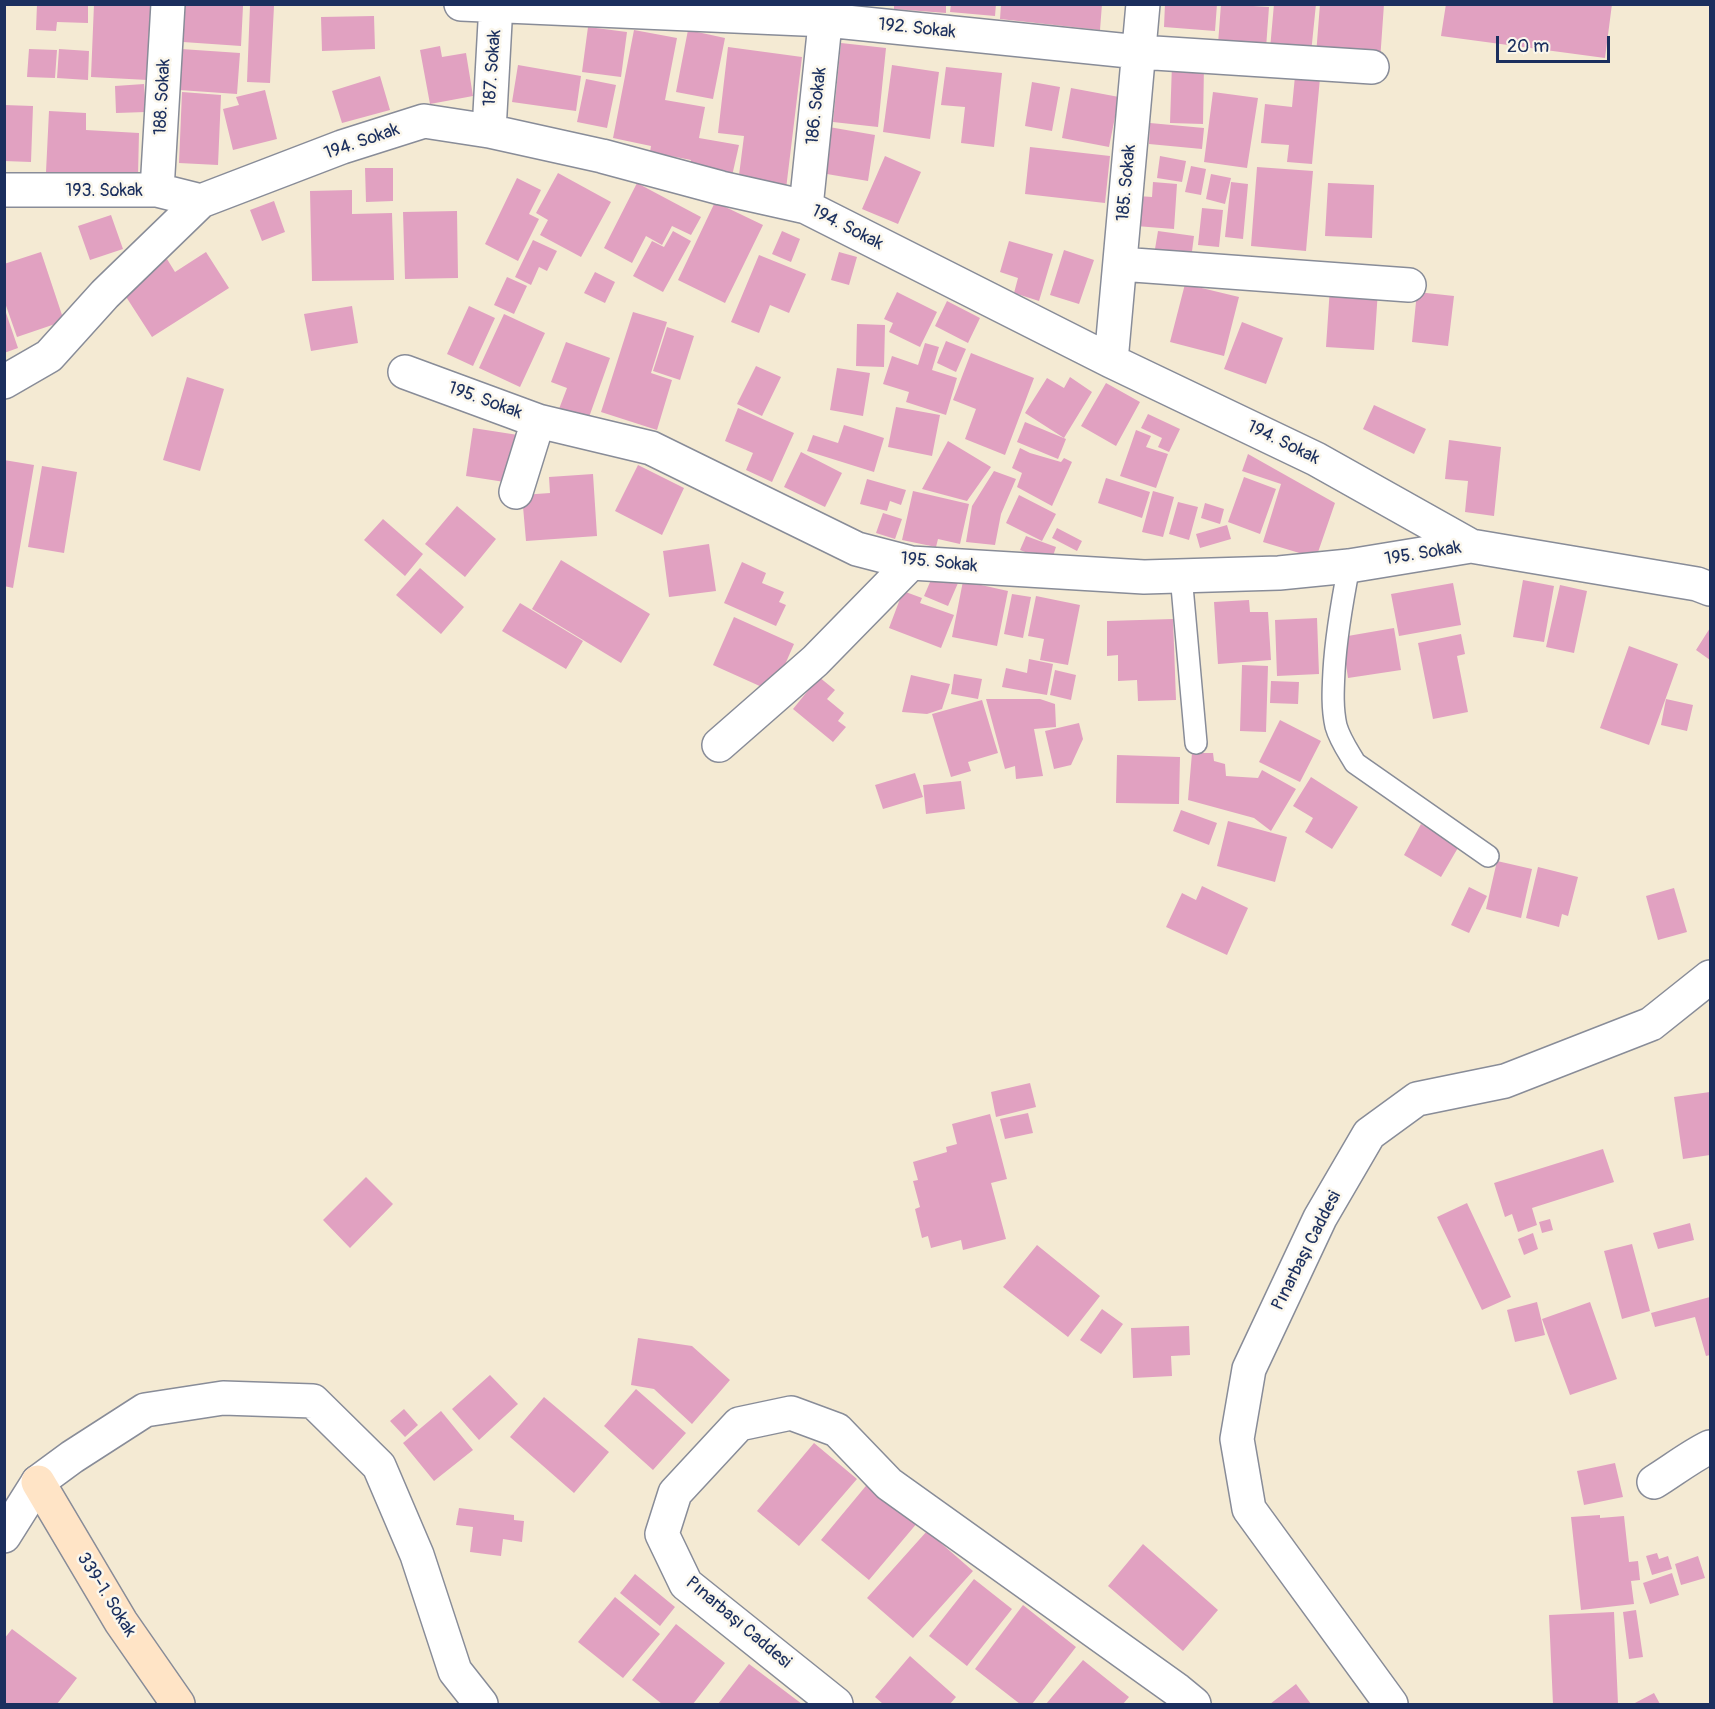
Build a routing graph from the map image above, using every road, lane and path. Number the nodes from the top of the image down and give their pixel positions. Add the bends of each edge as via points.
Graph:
1 (168, 4) edge
2 (461, 4) edge
3 (1143, 4) edge
4 (496, 6) edge
5 (826, 12) edge
6 (1139, 52) junction
7 (1372, 67) dead end
8 (489, 131) junction
9 (4, 190) edge
10 (157, 190) junction
11 (201, 201) junction
12 (806, 207) junction
13 (1120, 264) junction
14 (1409, 285) dead end
15 (1111, 360) junction
16 (405, 372) dead end
17 (4, 382) edge
18 (538, 421) junction
19 (516, 492) dead end
20 (1471, 546) junction
21 (911, 563) junction
22 (1349, 566) junction
23 (1181, 575) junction
24 (1710, 589) edge
25 (1196, 743) dead end
26 (718, 745) dead end
27 (1488, 856) dead end
28 (1710, 976) edge
29 (1710, 1447) edge
30 (38, 1482) junction
31 (1654, 1482) dead end
32 (4, 1536) edge
33 (178, 1704) edge
34 (481, 1704) edge
35 (837, 1704) edge
36 (1194, 1704) edge
37 (1391, 1704) edge

1 - 10 street, 188. Sokak
2 - 4 street, 192. Sokak
3 - 6 street, 185. Sokak
4 - 5 street, 192. Sokak
4 - 8 street, 187. Sokak
5 - 6 street, 192. Sokak
5 - 12 street, 186. Sokak
6 - 7 street, 192. Sokak
6 - 13 street, 185. Sokak
8 - 11 street, 194. Sokak via 424,121 342,147
8 - 12 street, 194. Sokak
9 - 10 street, 193. Sokak
10 - 11 street, 193. Sokak
11 - 17 street, 194. Sokak via 105,294 49,356
12 - 15 street, 194. Sokak
13 - 14 street
13 - 15 street, 185. Sokak
15 - 20 street, 194. Sokak via 1316,459
16 - 18 street, 195. Sokak
18 - 19 street
18 - 21 street, 195. Sokak via 651,448 857,549
20 - 22 street, 195. Sokak
20 - 24 street, 194. Sokak
21 - 23 street, 195. Sokak via 1144,577
21 - 26 street via 815,661
22 - 23 street, 195. Sokak via 1279,573
22 - 27 lane via 1337,627 1333,692 1337,729 1345,748 1355,763
23 - 25 lane
28 - 37 street, Pınarbaşı Caddesi via 1651,1024 1505,1081 1417,1099 1369,1134 1320,1218 1249,1369 1237,1439 1249,1509
29 - 31 street
30 - 32 street
30 - 33 street, 339-1. Sokak via 121,1622
30 - 34 street via 144,1410 223,1398 313,1401 380,1466 417,1555 455,1671
35 - 36 street, Pınarbaşı Caddesi via 686,1584 662,1534 675,1493 739,1424 791,1413 837,1430 889,1484

